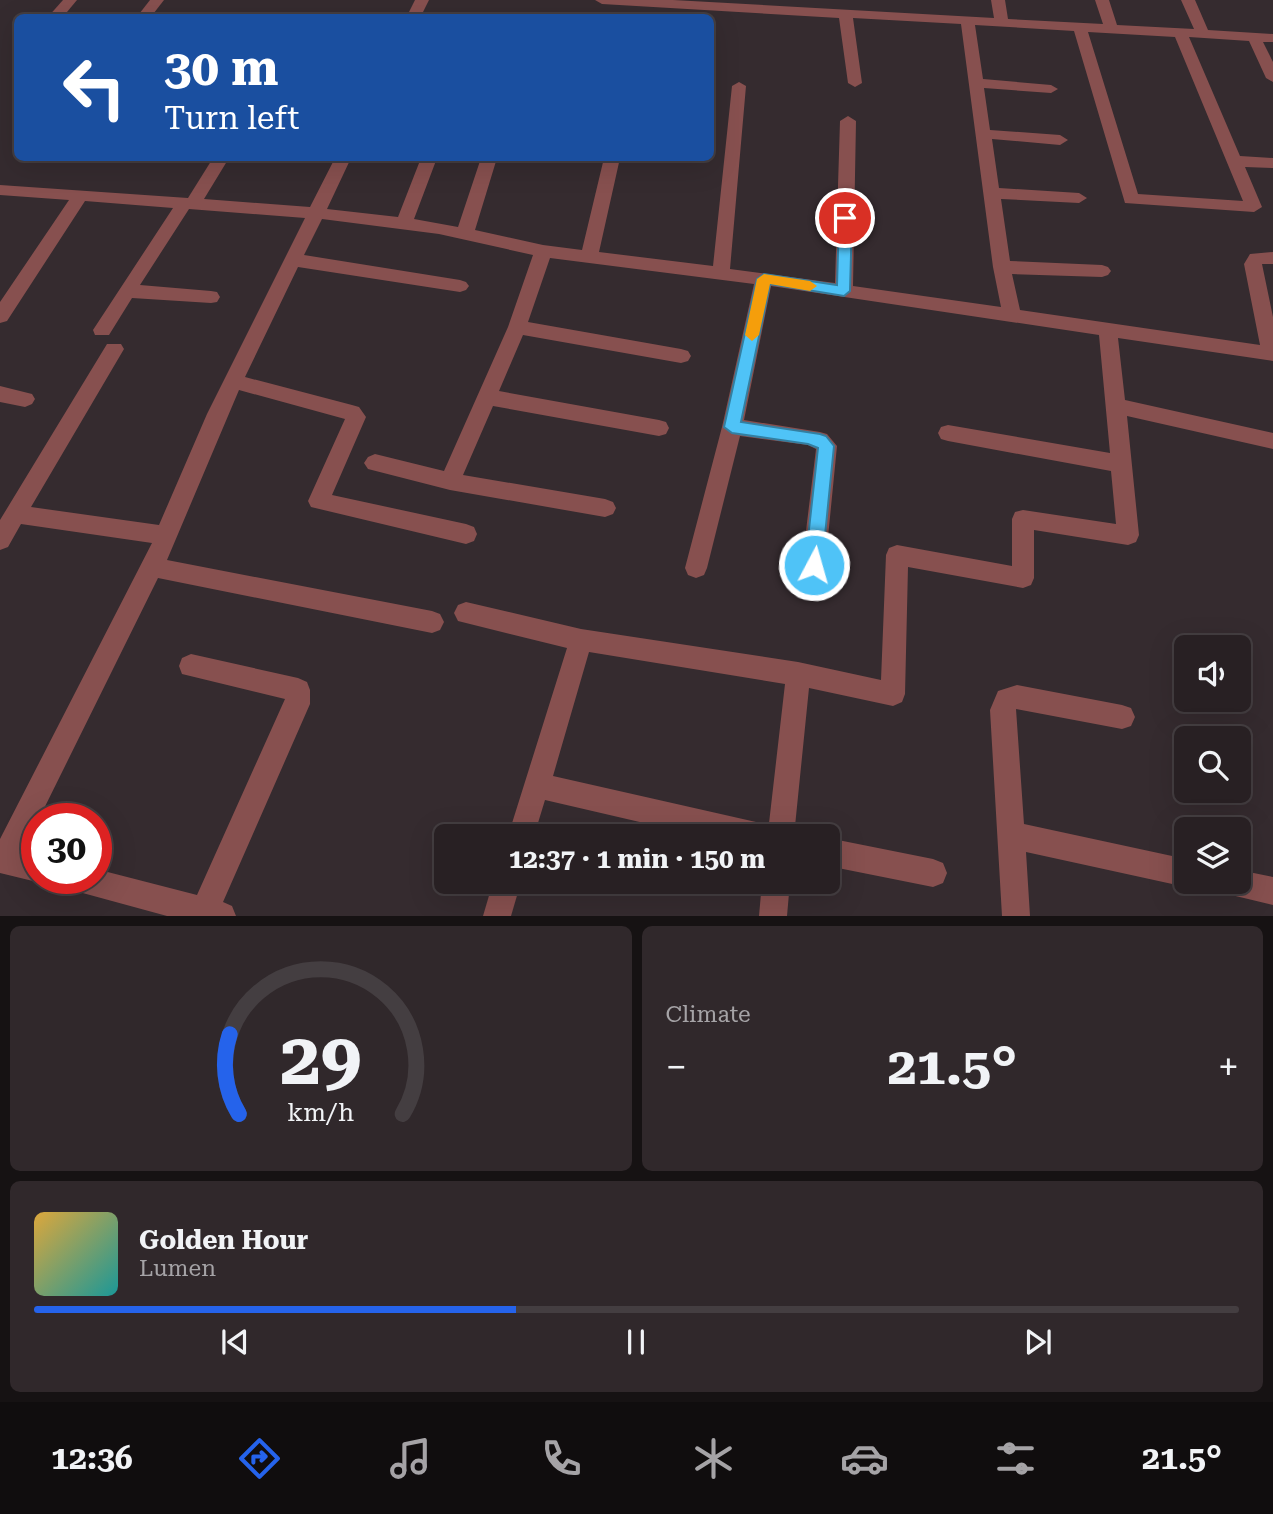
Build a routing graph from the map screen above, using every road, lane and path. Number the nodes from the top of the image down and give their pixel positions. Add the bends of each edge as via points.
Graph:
1 (70, 0) edge
2 (157, 0) edge
3 (602, 0) edge
4 (932, 0) edge
5 (998, 0) edge
6 (1102, 0) edge
7 (1188, 0) edge
8 (691, 2) edge
9 (811, 5) edge
10 (663, 10) edge
11 (845, 12) junction
12 (58, 14) edge
13 (146, 14) edge
14 (933, 18) junction
15 (967, 20) junction
16 (1002, 23) junction
17 (1080, 28) junction
18 (1112, 30) junction
19 (1180, 33) junction
20 (1203, 34) junction
21 (1254, 37) junction
22 (1273, 38) edge
23 (1273, 78) edge
24 (855, 83) dead end
25 (975, 83) junction
26 (739, 86) dead end
27 (1051, 89) dead end
28 (848, 121) dead end
29 (983, 134) junction
30 (1060, 140) dead end
31 (219, 161) edge
32 (343, 161) edge
33 (428, 161) edge
34 (488, 161) edge
35 (611, 161) edge
36 (1234, 161) junction
37 (1273, 163) edge
38 (0, 190) edge
39 (992, 193) junction
40 (80, 196) junction
41 (1079, 198) dead end
42 (188, 204) junction
43 (1254, 207) junction
44 (1273, 210) edge
45 (318, 213) junction
46 (404, 224) junction
47 (465, 233) junction
48 (543, 251) junction
49 (590, 255) junction
50 (1273, 258) edge
51 (294, 260) junction
52 (1002, 267) junction
53 (1102, 271) dead end
54 (721, 273) junction
55 (764, 279) junction
56 (460, 286) dead end
57 (128, 291) junction
58 (844, 291) junction
59 (211, 297) dead end
60 (1012, 315) junction
61 (0, 316) edge
62 (517, 327) junction
63 (102, 330) dead end
64 (1108, 331) junction
65 (114, 349) dead end
66 (1272, 354) edge
67 (681, 356) dead end
68 (233, 381) junction
69 (0, 394) edge
70 (486, 397) junction
71 (25, 399) dead end
72 (1115, 406) junction
73 (732, 427) junction
74 (659, 428) dead end
75 (948, 433) dead end
76 (1273, 442) edge
77 (375, 463) dead end
78 (1121, 464) junction
79 (450, 481) junction
80 (605, 508) dead end
81 (16, 514) junction
82 (466, 534) dead end
83 (166, 536) junction
84 (0, 540) edge
85 (152, 567) junction
86 (696, 568) dead end
87 (811, 588) dead end
88 (466, 613) dead end
89 (432, 622) dead end
90 (581, 640) junction
91 (191, 666) dead end
92 (798, 674) junction
93 (1122, 717) dead end
94 (536, 785) junction
95 (525, 824) edge
96 (704, 824) edge
97 (782, 824) edge
98 (1011, 835) junction
99 (840, 854) edge
100 (2, 859) edge
101 (21, 864) edge
102 (1174, 870) edge
103 (933, 873) dead end
104 (1251, 886) edge
105 (112, 891) edge
106 (1273, 891) edge
107 (503, 894) edge
108 (775, 894) edge
109 (150, 906) edge
110 (213, 913) edge
111 (497, 915) edge
112 (773, 915) edge
113 (1016, 915) edge

1 - 12 street
2 - 13 street
3 - 10 street
4 - 14 street
5 - 16 street
6 - 18 street
7 - 20 street
8 - 9 street
8 - 10 street
9 - 11 street
11 - 14 street
11 - 24 street
14 - 15 street
15 - 16 street
15 - 25 street
16 - 17 street
17 - 18 street
17 - 43 street via 1131,200
18 - 19 street
19 - 20 street
19 - 36 street
20 - 21 street
21 - 22 street
21 - 23 street
25 - 27 street
25 - 29 street
26 - 54 street
28 - 58 street
29 - 30 street
29 - 39 street
31 - 42 street
32 - 45 street
33 - 46 street
34 - 47 street
35 - 49 street
36 - 37 street
36 - 43 street
38 - 40 street
39 - 41 street
39 - 52 street
40 - 42 street
40 - 61 street
42 - 45 street
42 - 57 street
43 - 44 street
45 - 46 street
45 - 51 street
46 - 47 street
47 - 48 street
48 - 49 street
48 - 62 street
49 - 54 street
50 - 66 street via 1256,258 1253,264
51 - 56 street
51 - 68 street
52 - 53 street
52 - 60 street
54 - 55 street
55 - 58 street
55 - 73 street
57 - 59 street
57 - 63 street
58 - 60 street
60 - 64 street
62 - 67 street
62 - 70 street
64 - 66 street
64 - 72 street
65 - 81 street
68 - 82 street via 356,417 319,501
68 - 83 street
69 - 71 street
70 - 74 street
70 - 79 street
72 - 76 street
72 - 78 street
73 - 86 street
73 - 87 street via 820,440 827,446
75 - 78 street
77 - 79 street
78 - 92 street via 1128,535 1023,519 1023,578 897,555 893,694
79 - 80 street
81 - 83 street
81 - 84 street
83 - 85 street
85 - 89 street
85 - 100 street
88 - 90 street
90 - 92 street
90 - 94 street
91 - 110 street via 298,690 297,704
92 - 97 street
93 - 98 street via 1017,697 1007,700 1003,710
94 - 95 street
94 - 96 street
98 - 102 street
98 - 113 street
99 - 103 street
100 - 101 street
104 - 106 street
105 - 109 street
107 - 111 street
108 - 112 street
109 - 110 street

